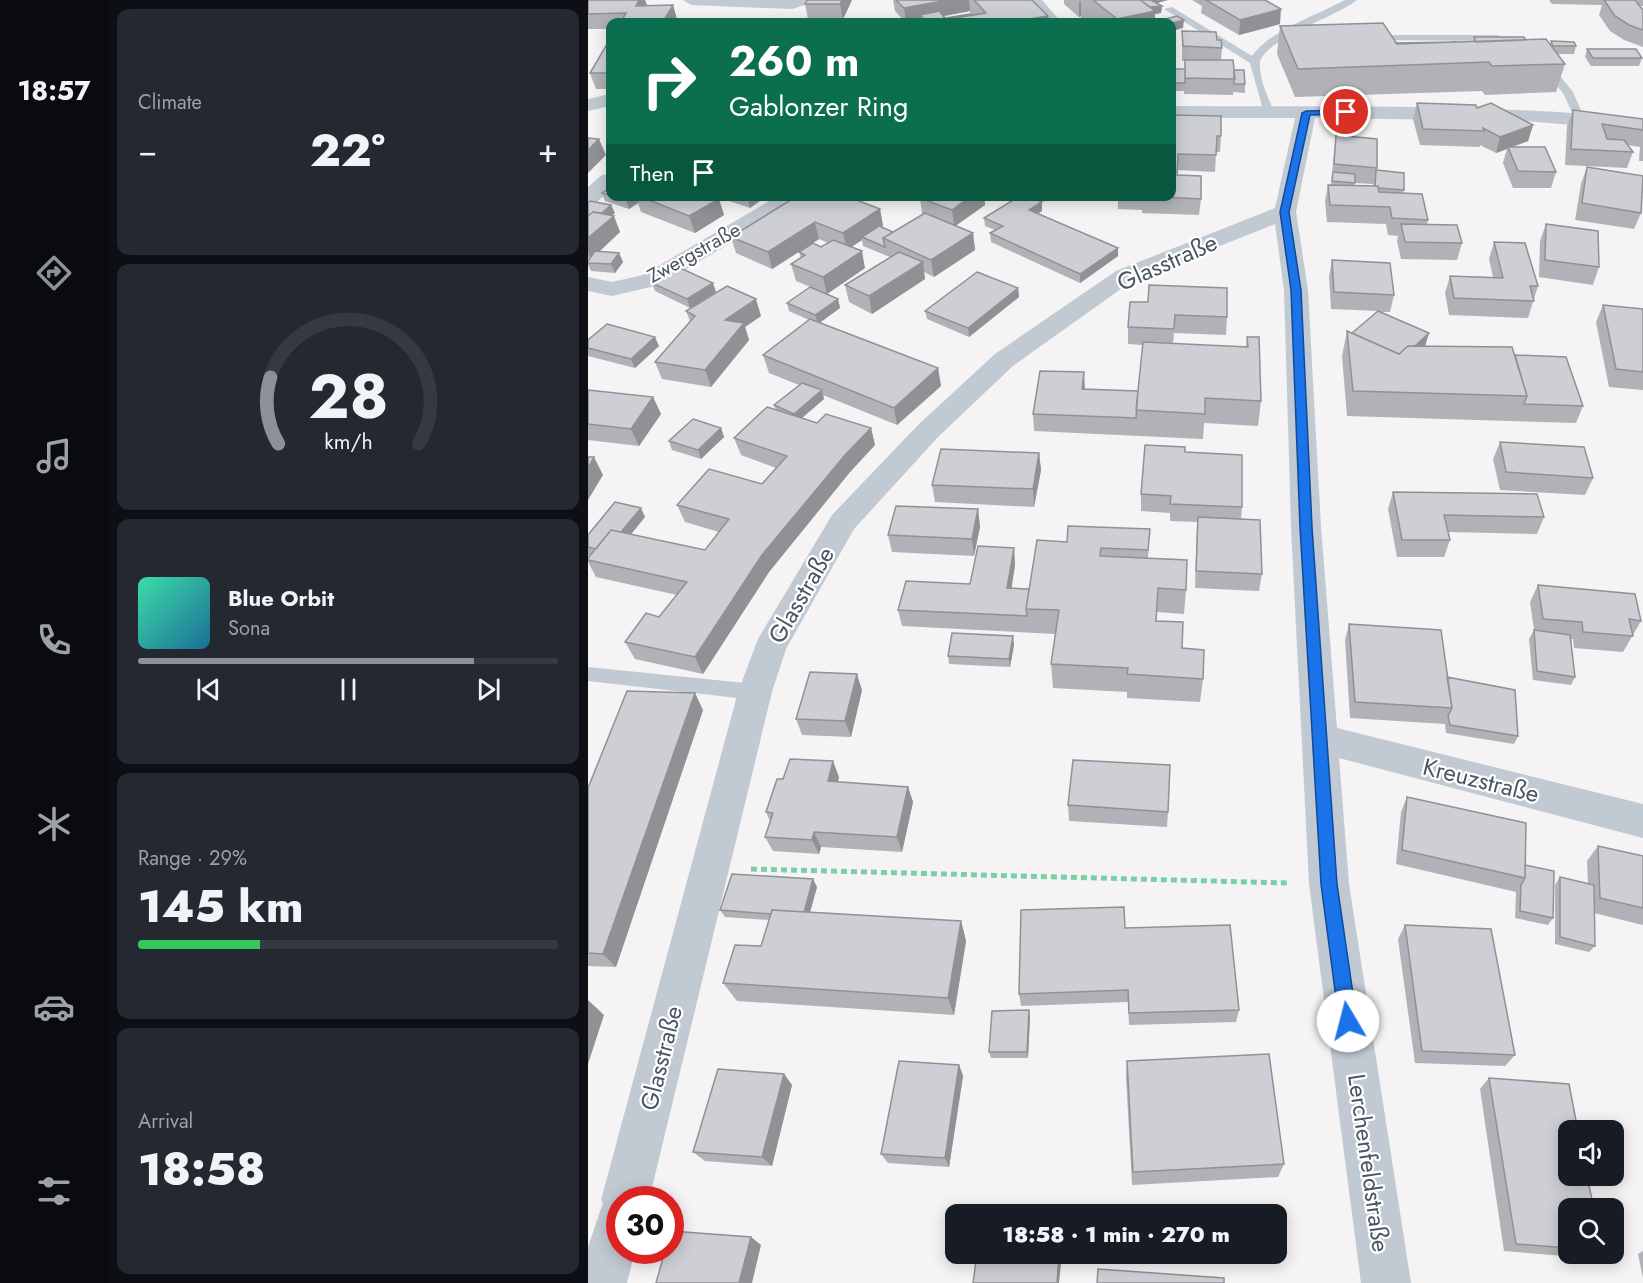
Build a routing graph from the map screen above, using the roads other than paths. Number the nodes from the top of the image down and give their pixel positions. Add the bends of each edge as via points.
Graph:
1 (691, 0) edge
2 (709, 0) edge
3 (802, 0) edge
4 (1033, 0) edge
5 (1323, 0) edge
6 (1352, 0) edge
7 (1341, 7) junction
8 (1169, 9) dead end
9 (1049, 18) edge
10 (1278, 38) junction
11 (1301, 38) edge
12 (1360, 38) edge
13 (1512, 38) edge
14 (1539, 56) edge
15 (1255, 62) junction
16 (606, 101) edge
17 (588, 105) edge
18 (1176, 112) edge
19 (1269, 113) junction
20 (1306, 113) junction
21 (1579, 117) junction
22 (1643, 125) edge
23 (606, 183) edge
24 (588, 198) edge
25 (785, 201) edge
26 (1285, 212) junction
27 (588, 284) edge
28 (588, 674) edge
29 (755, 692) junction
30 (1319, 738) junction
31 (1643, 821) edge
32 (628, 1186) edge
33 (607, 1264) edge
34 (602, 1283) edge
35 (1386, 1283) edge

1 - 2 street
2 - 3 street via 792,4
4 - 9 street
5 - 7 lane
6 - 7 lane
7 - 10 lane
8 - 15 lane
10 - 11 lane
10 - 15 lane via 1257,55
12 - 13 lane
14 - 21 lane via 1568,92
15 - 19 lane
16 - 17 street
18 - 19 street
19 - 20 street
20 - 21 street via 1460,112
20 - 26 street, Lerchenfeldstraße
21 - 22 street
23 - 24 street
25 - 27 street, Zwergstraße via 651,280 612,290
26 - 29 street, Glasstraße via 1124,276 1004,360 928,431 843,522 770,648
26 - 30 street, Lerchenfeldstraße via 1296,290
28 - 29 lane
29 - 32 street, Glasstraße
30 - 31 street, Kreuzstraße
30 - 35 street, Lerchenfeldstraße via 1329,884
33 - 34 street

